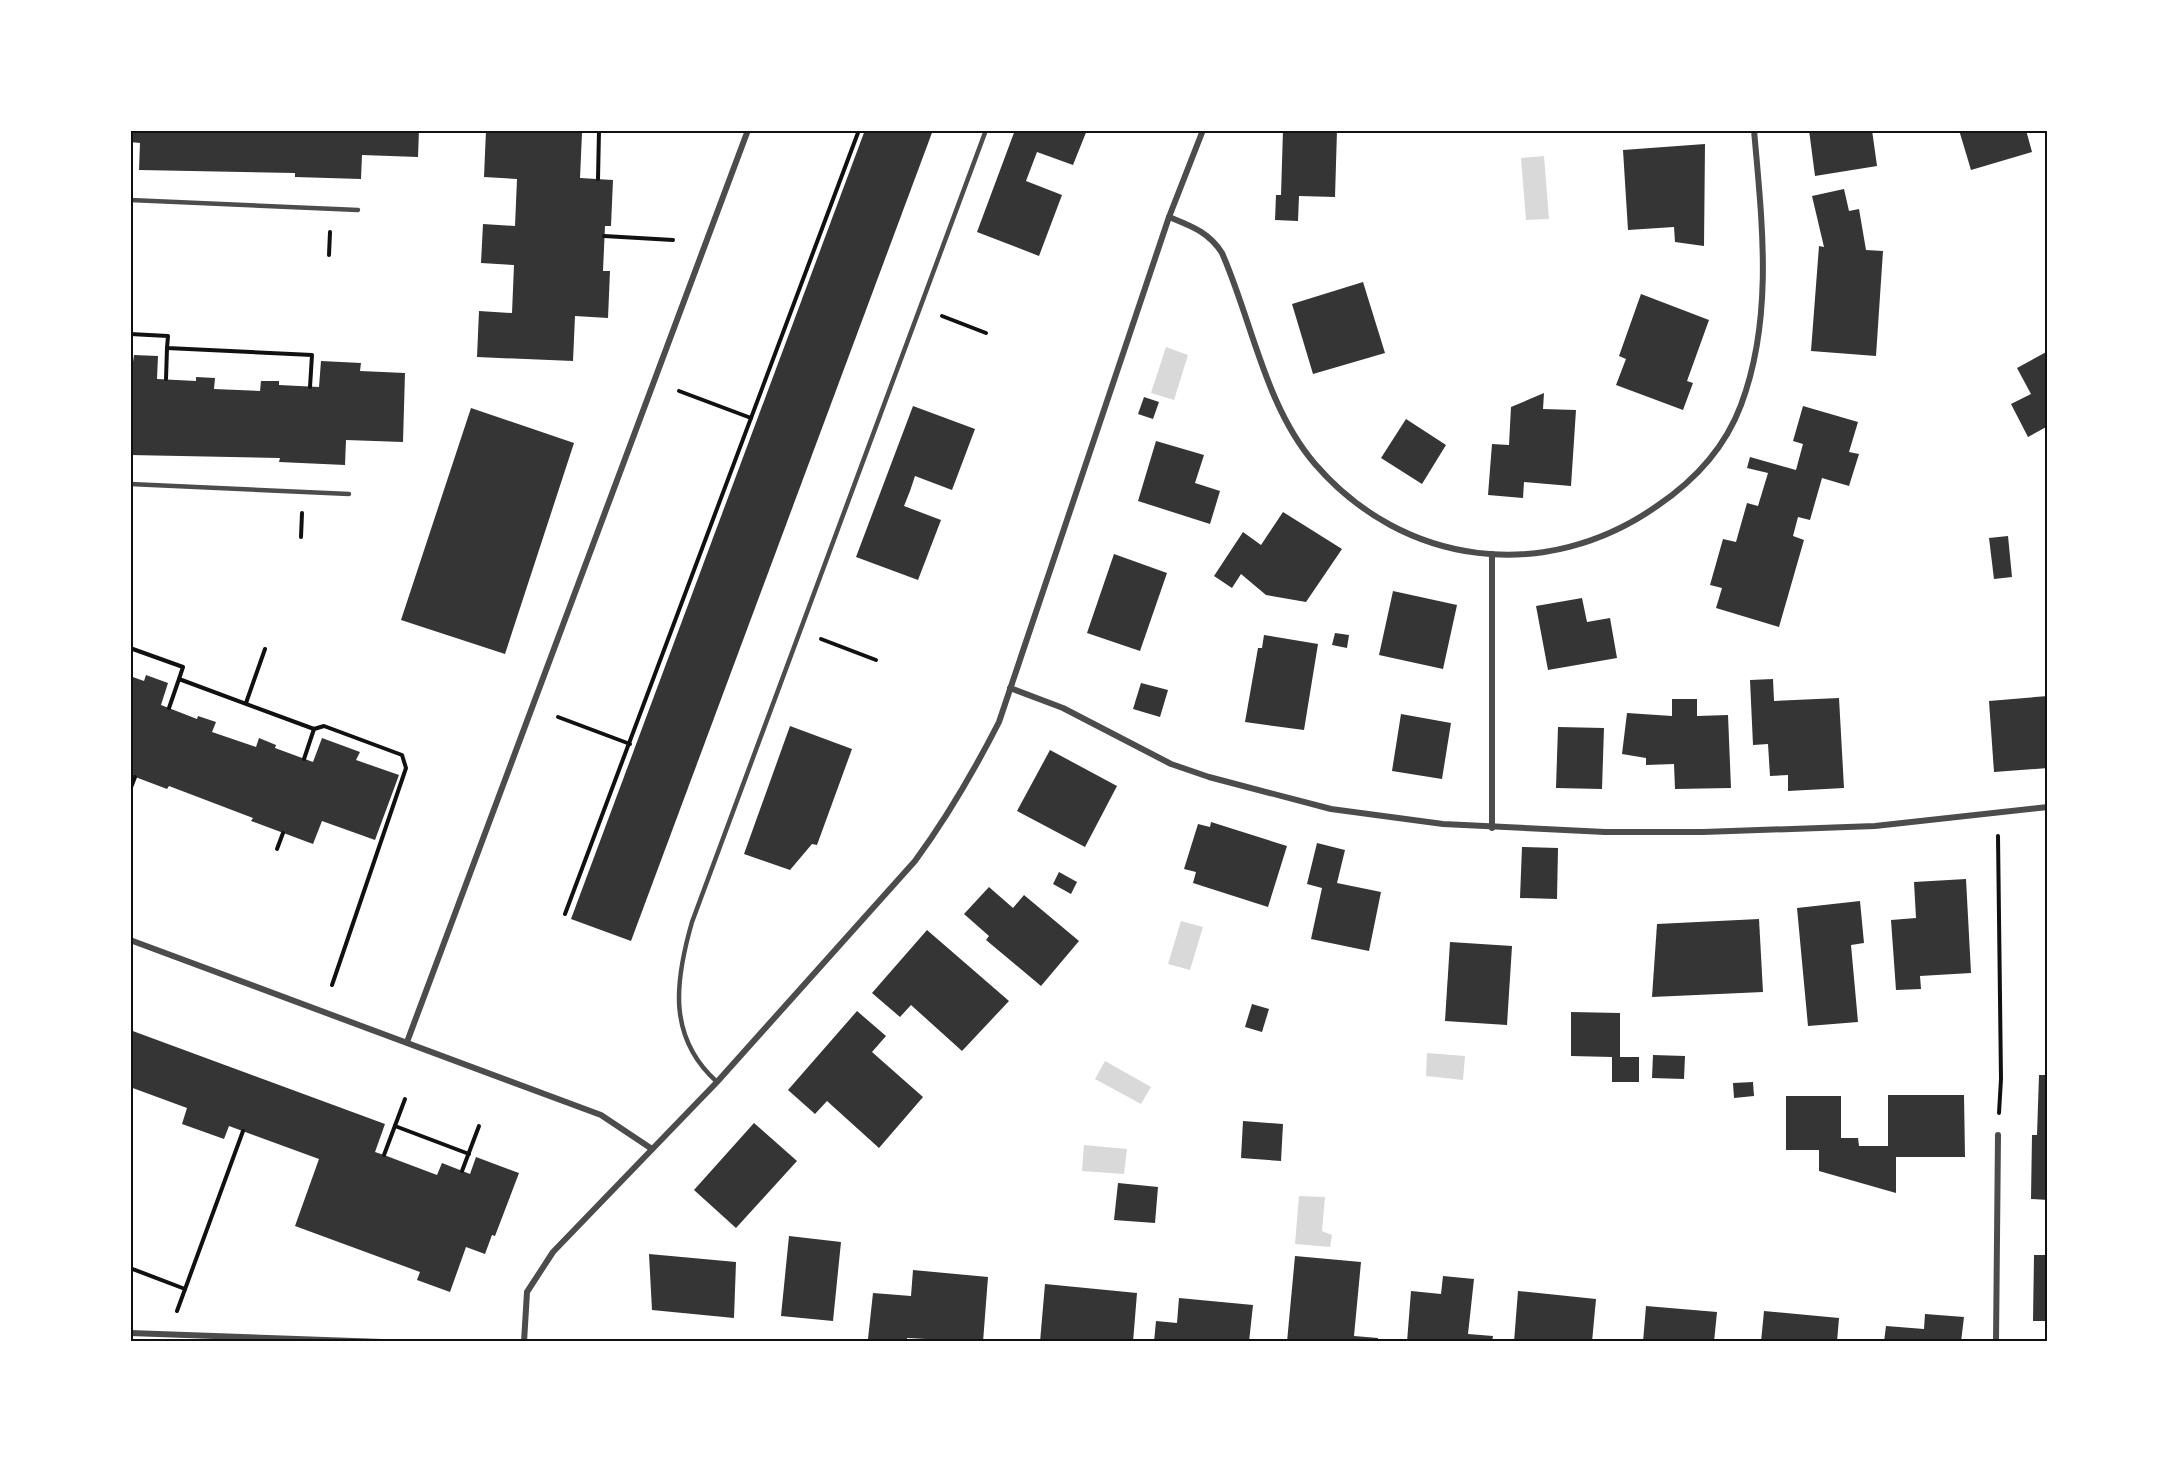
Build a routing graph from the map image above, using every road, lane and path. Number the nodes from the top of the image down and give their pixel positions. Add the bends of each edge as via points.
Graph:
1 (599, 130) edge
2 (748, 130) edge
3 (859, 130) edge
4 (986, 130) edge
5 (1203, 130) edge
6 (1754, 130) edge
7 (597, 179) dead end
8 (130, 200) edge
9 (358, 210) dead end
10 (1169, 217) junction
11 (604, 236) dead end
12 (673, 240) dead end
13 (920, 308) junction
14 (986, 333) dead end
15 (130, 334) edge
16 (167, 348) junction
17 (166, 379) dead end
18 (310, 387) dead end
19 (679, 391) dead end
20 (751, 418) junction
21 (130, 484) edge
22 (349, 494) dead end
23 (1492, 554) junction
24 (800, 631) junction
25 (130, 648) edge
26 (265, 649) dead end
27 (876, 660) dead end
28 (179, 679) junction
29 (1010, 688) junction
30 (246, 703) junction
31 (169, 708) dead end
32 (558, 717) dead end
33 (314, 729) junction
34 (630, 744) junction
35 (304, 759) dead end
36 (135, 777) dead end
37 (130, 790) edge
38 (2048, 807) edge
39 (1997, 814) junction
40 (1492, 828) junction
41 (283, 832) dead end
42 (277, 849) dead end
43 (566, 914) dead end
44 (130, 940) edge
45 (332, 985) dead end
46 (407, 1042) junction
47 (717, 1082) junction
48 (405, 1099) dead end
49 (395, 1126) junction
50 (479, 1126) dead end
51 (243, 1131) dead end
52 (1998, 1135) joint
53 (652, 1149) junction
54 (469, 1154) junction
55 (384, 1155) dead end
56 (462, 1171) dead end
57 (130, 1268) edge
58 (185, 1288) junction
59 (180, 1304) dead end
60 (130, 1333) edge
61 (382, 1341) edge
62 (524, 1341) edge
63 (1996, 1341) edge

1 - 7 path
2 - 46 street
3 - 20 path
4 - 13 lane
5 - 10 street
6 - 23 street via 1764,246 1762,298 1749,379 1741,406 1717,452 1686,485 1612,534 1557,549
8 - 9 lane
10 - 23 street via 1201,230 1222,253 1287,422 1332,482 1399,530 1449,549
10 - 29 street
11 - 12 path
13 - 14 path
13 - 24 lane
15 - 16 path via 168,336
16 - 17 path
16 - 18 path via 312,355
19 - 20 path
20 - 34 path
21 - 22 lane
23 - 40 street
24 - 27 path
24 - 47 lane via 684,952 680,991 684,1034 695,1060
25 - 28 path via 183,667
26 - 30 path
28 - 30 path
28 - 31 path
29 - 40 street via 1063,708 1171,764 1209,777 1331,809
29 - 47 street via 999,722 971,777 915,861
30 - 33 path
32 - 34 path
33 - 35 path
33 - 45 path via 324,726 402,755 406,762
34 - 43 path
36 - 37 path
38 - 39 street
39 - 40 street via 1875,826 1675,832
39 - 52 path via 2001,1079
41 - 42 path
44 - 46 street
46 - 53 street via 601,1115
47 - 53 street
48 - 49 path
49 - 54 path
49 - 55 path
50 - 54 path
51 - 58 path
52 - 63 street
53 - 62 street via 553,1252 527,1292
54 - 56 path
57 - 58 path
58 - 59 path
60 - 61 street

